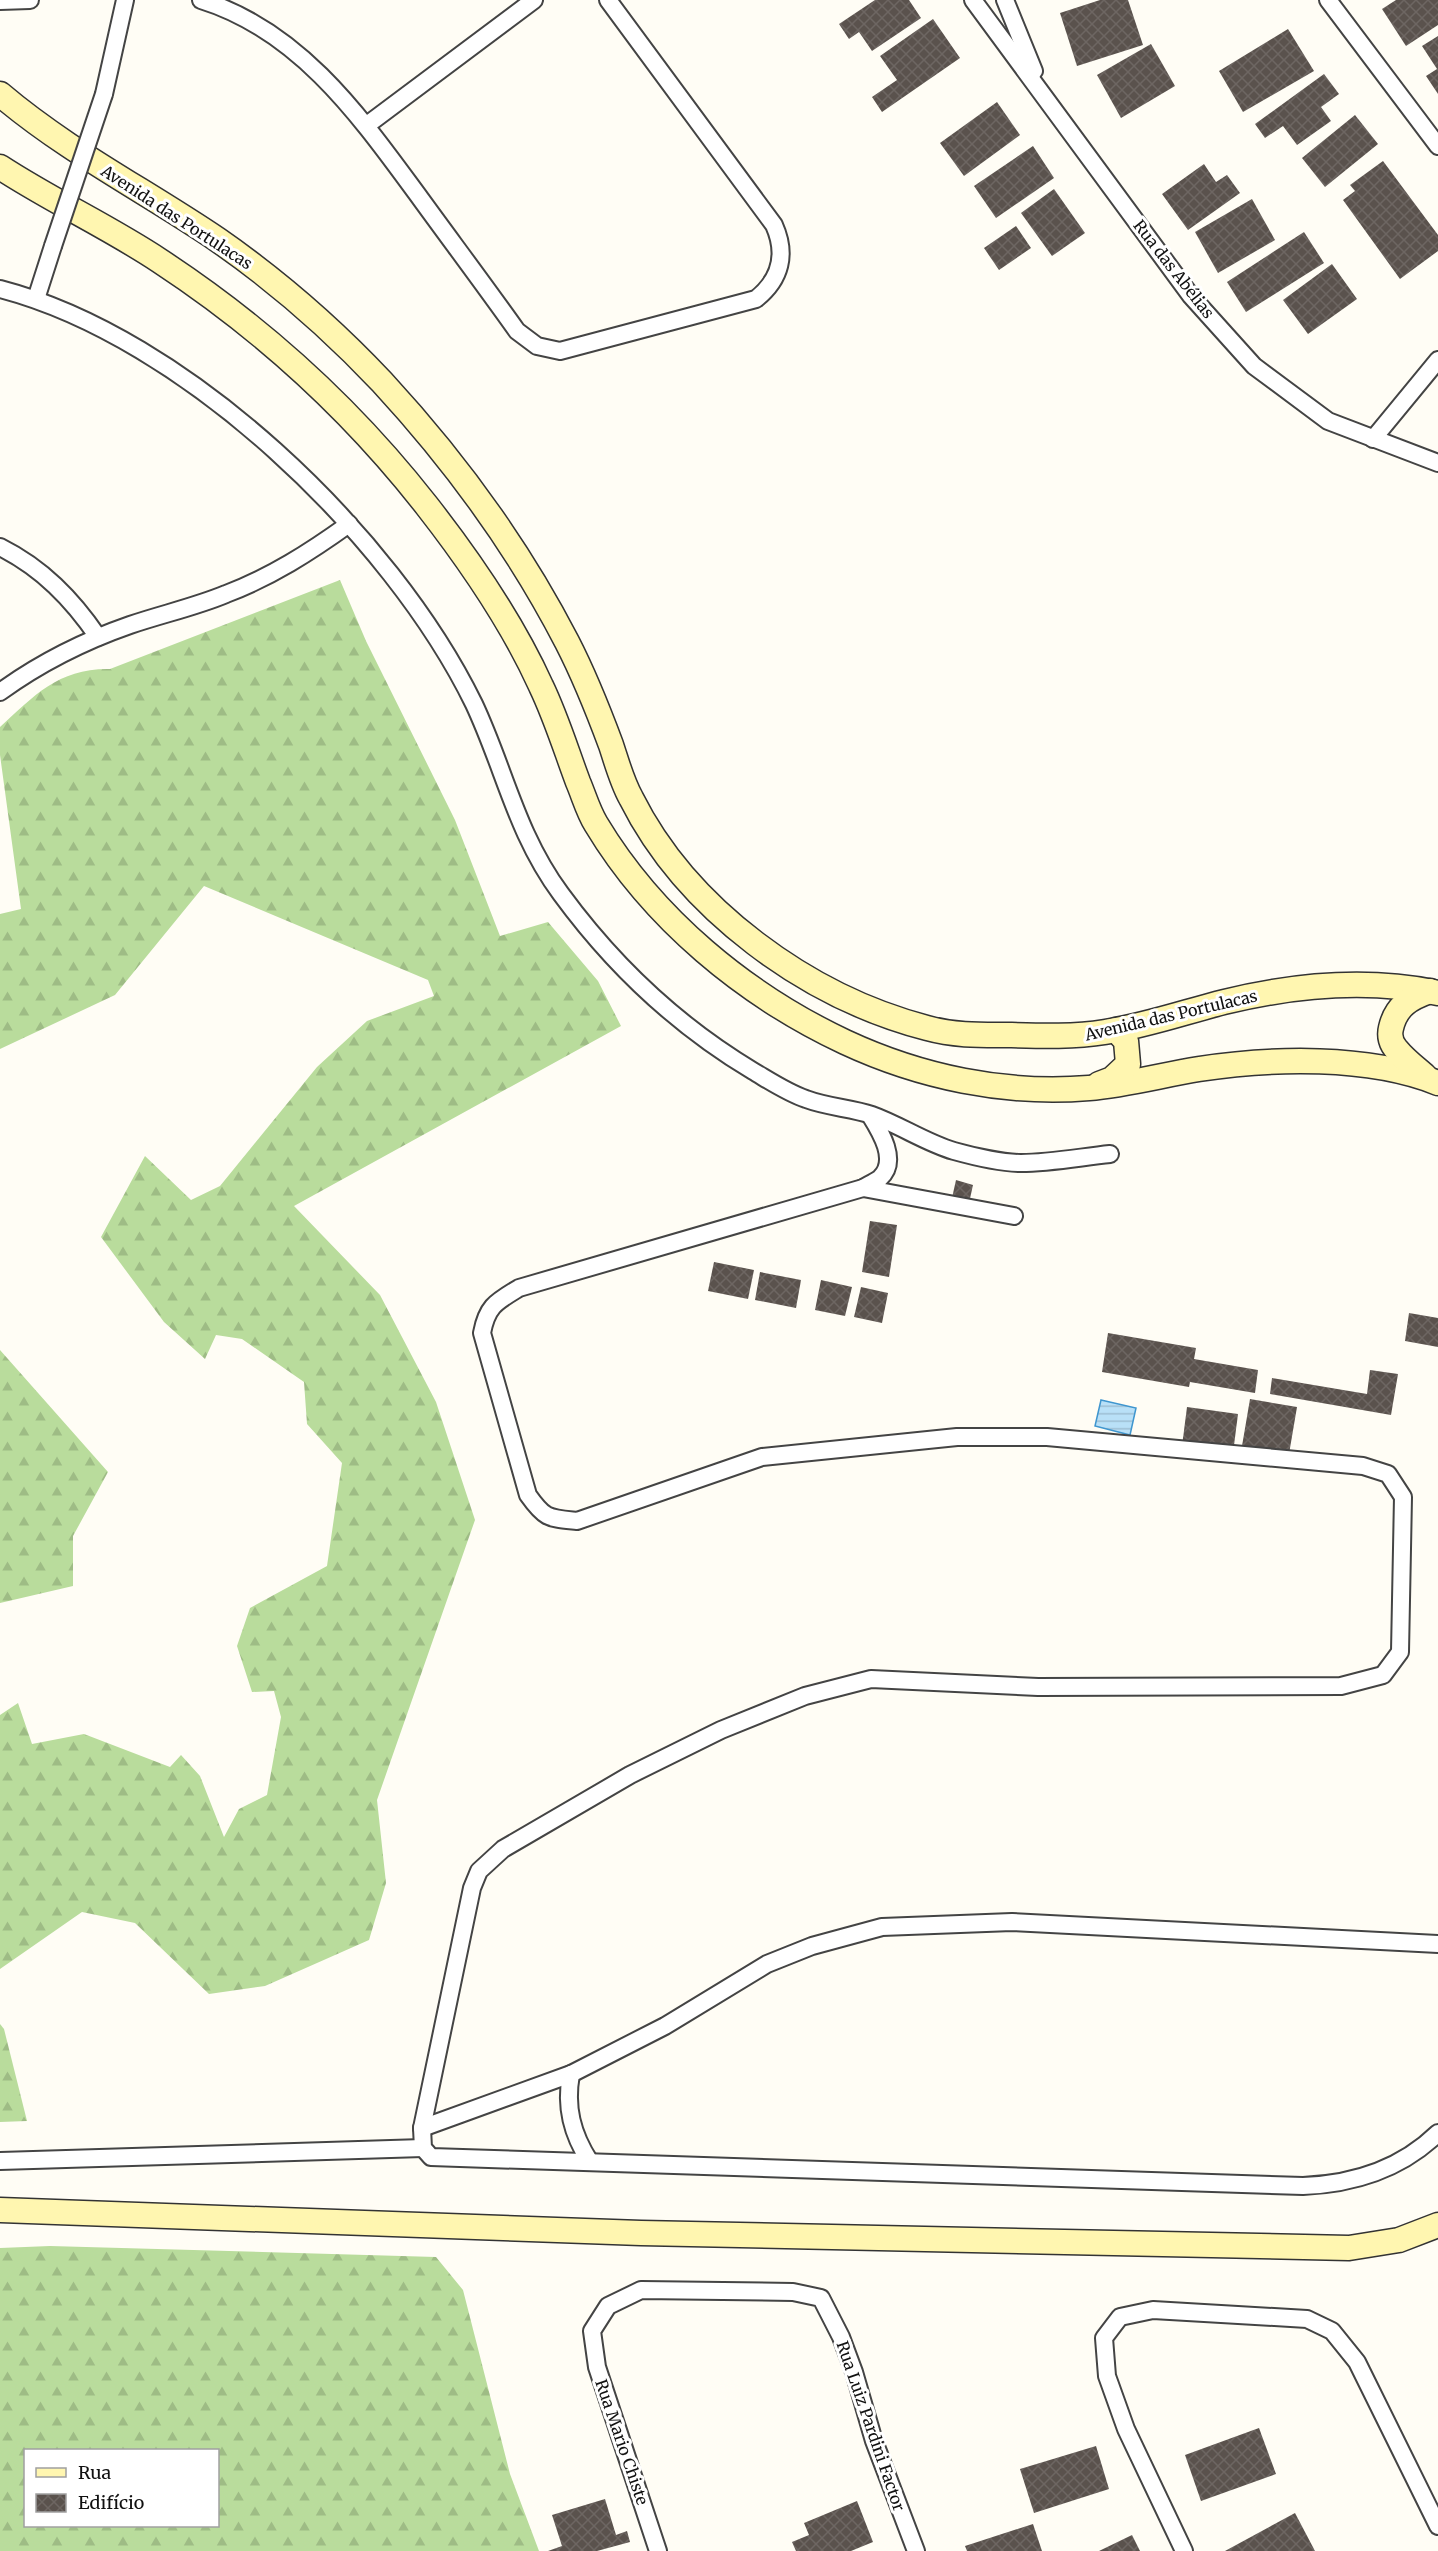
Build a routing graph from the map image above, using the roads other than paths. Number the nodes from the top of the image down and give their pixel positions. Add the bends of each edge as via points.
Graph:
1 (30, 0) edge
2 (125, 0) edge
3 (201, 0) edge
4 (534, 0) edge
5 (608, 0) edge
6 (973, 0) edge
7 (1005, 0) edge
8 (1328, 0) edge
9 (0, 1) edge
10 (1042, 91) junction
11 (0, 94) edge
12 (367, 125) junction
13 (1438, 146) edge
14 (0, 167) edge
15 (0, 289) edge
16 (36, 299) junction
17 (1438, 360) edge
18 (1373, 440) junction
19 (1438, 463) edge
20 (349, 524) junction
21 (0, 548) edge
22 (98, 637) junction
23 (0, 692) edge
24 (1434, 992) edge
25 (1116, 1030) junction
26 (1433, 1081) edge
27 (1086, 1089) junction
28 (870, 1115) junction
29 (1110, 1154) dead end
30 (863, 1188) junction
31 (1014, 1216) dead end
32 (1438, 1944) edge
33 (571, 2074) junction
34 (422, 2128) junction
35 (1438, 2133) edge
36 (423, 2148) junction
37 (0, 2161) edge
38 (590, 2162) junction
39 (0, 2210) edge
40 (1438, 2225) edge
41 (592, 2331) joint
42 (1438, 2526) edge
43 (658, 2551) edge
44 (916, 2551) edge
45 (1184, 2551) edge

1 - 9 street
2 - 16 street, bridge via 104,94
3 - 12 street via 238,15 288,44
4 - 12 street
5 - 12 street via 774,225 782,247 779,271 756,299 571,349 548,350 537,346 517,331
6 - 10 street, Rua das Abélias
7 - 10 street
8 - 13 street
10 - 18 street, Rua das Abélias via 1191,296 1254,366 1329,421
11 - 25 street, Avenida das Portulacas via 50,133 220,241 262,273 341,341 415,418 482,503 540,594 590,689 630,797 648,827 692,884 743,933 830,991 923,1027 956,1035 1077,1036
14 - 27 street via 157,259 233,313 320,387 394,465 459,550 517,640 542,687 593,820 647,893 711,956 794,1015 886,1059 963,1082 1048,1090
15 - 16 street
16 - 20 street via 135,348 191,384 270,446
17 - 18 street
18 - 19 street, Rua das Abélias
20 - 22 street via 259,580
20 - 28 street via 384,566 447,657 474,705 537,858 587,928 646,990 740,1063 806,1100
21 - 22 street via 24,559 57,586
22 - 23 street via 38,667
24 - 25 street, Avenida das Portulacas via 1377,984 1288,989
24 - 26 street via 1401,1006 1390,1034 1396,1050
25 - 27 street via 1125,1041 1128,1064 1112,1078
26 - 27 street via 1376,1068 1272,1062 1196,1070
28 - 29 street via 953,1151 1018,1163
28 - 30 street via 885,1140 888,1160 882,1176
30 - 31 street
30 - 34 street via 519,1288 493,1304 482,1333 528,1495 542,1514 577,1521 762,1457 957,1437 1047,1437 1363,1466 1388,1474 1403,1497 1400,1652 1383,1675 1341,1686 1038,1686 871,1679 805,1695 721,1730 601,1792 503,1850 479,1871 472,1888
32 - 33 street via 1012,1922 882,1927 812,1946 767,1964 665,2026
33 - 34 street
33 - 38 street via 570,2117
34 - 36 street
35 - 38 street via 1412,2155 1371,2175 1314,2186
36 - 37 street
36 - 38 street via 431,2157
39 - 40 street via 641,2233 1349,2248 1399,2240
41 - 43 street, Rua Mario Chiste via 597,2367
41 - 44 street, Rua Luiz Pardini Factor via 608,2306 641,2290 793,2292 820,2298 855,2372 874,2441
42 - 45 street via 1357,2362 1332,2331 1307,2319 1153,2310 1120,2317 1104,2338 1107,2376 1126,2429

